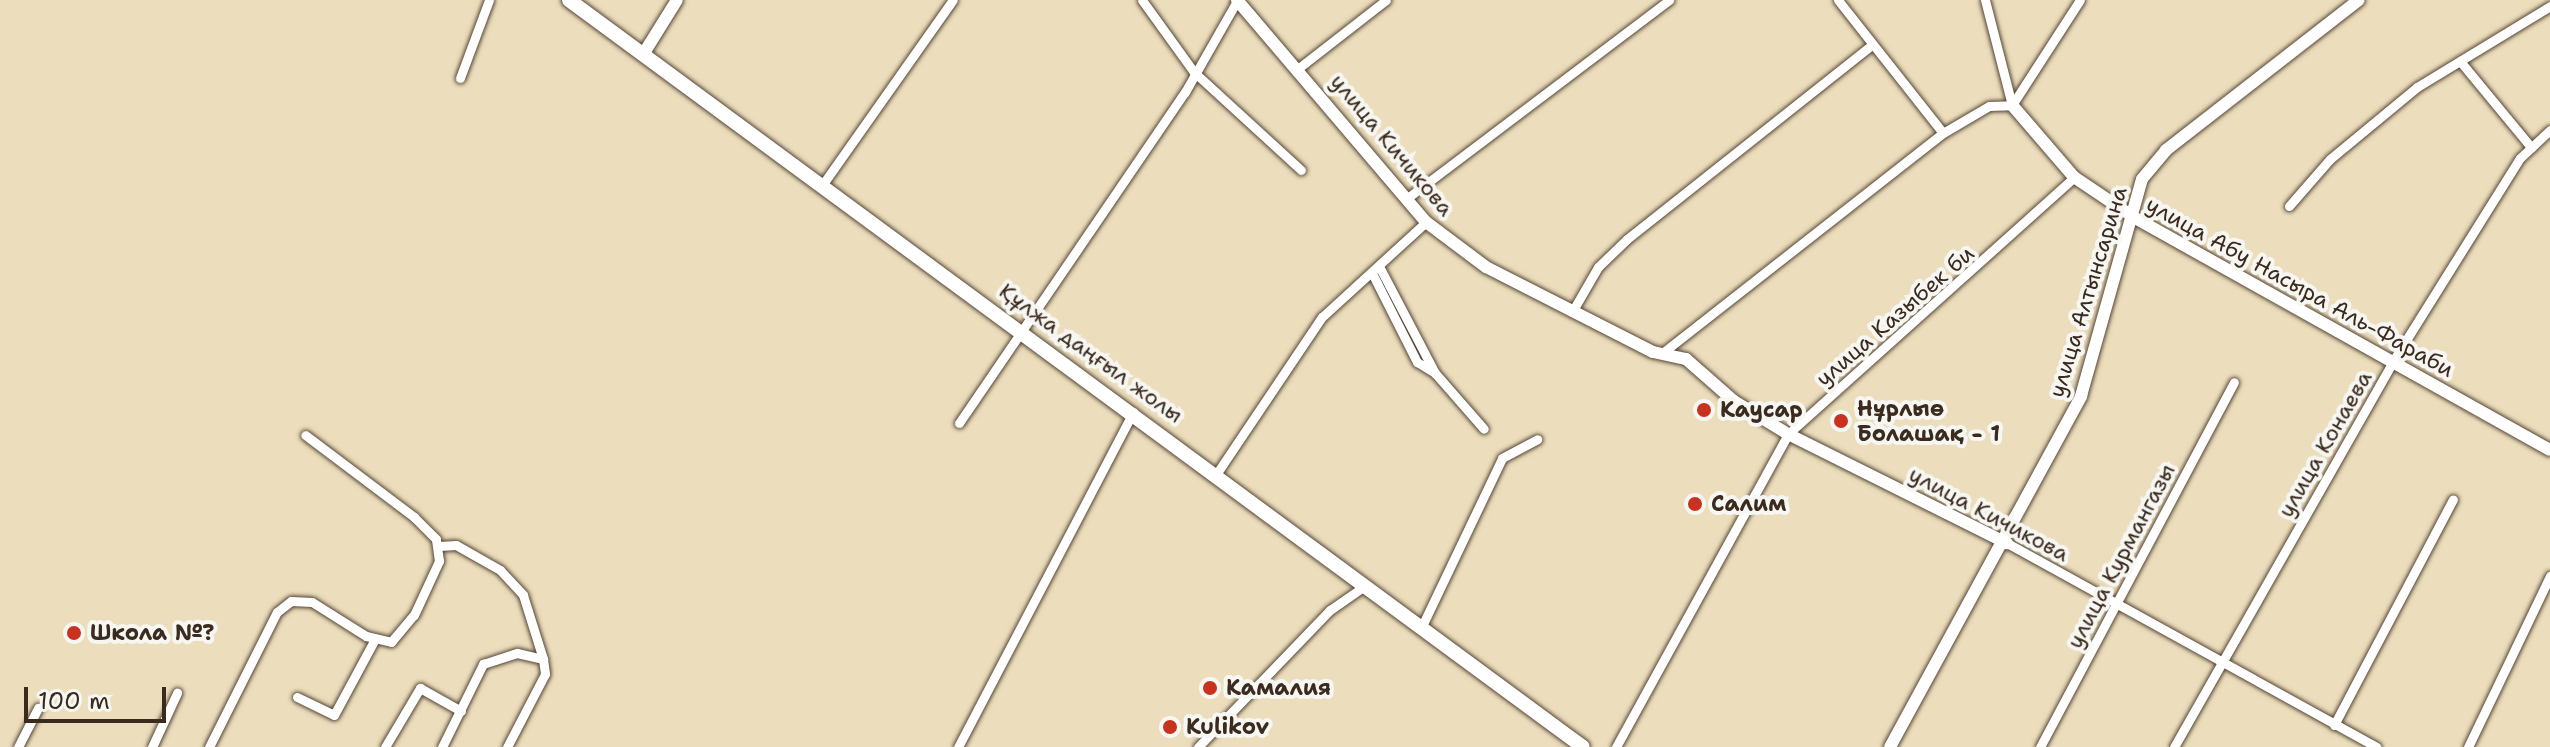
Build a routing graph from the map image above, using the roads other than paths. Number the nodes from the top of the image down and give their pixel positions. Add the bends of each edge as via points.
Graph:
1 (489, 0) edge
2 (569, 0) edge
3 (677, 0) edge
4 (953, 0) edge
5 (1142, 0) edge
6 (1237, 0) edge
7 (1386, 0) edge
8 (1669, 0) edge
9 (1838, 0) edge
10 (1985, 0) edge
11 (2080, 0) edge
12 (2359, 0) edge
13 (2550, 6) edge
14 (1872, 45) junction
15 (644, 53) junction
16 (2460, 61) junction
17 (1300, 67) junction
18 (1194, 72) junction
19 (460, 78) dead end
20 (2012, 105) junction
21 (2550, 130) edge
22 (1943, 133) junction
23 (2540, 138) junction
24 (2550, 144) edge
25 (2531, 147) junction
26 (1301, 170) dead end
27 (2074, 177) junction
28 (823, 184) junction
29 (1406, 199) junction
30 (2289, 206) dead end
31 (2135, 218) junction
32 (1426, 222) junction
33 (1376, 271) junction
34 (1572, 312) junction
35 (1024, 331) junction
36 (1661, 354) junction
37 (2393, 361) junction
38 (2234, 382) dead end
39 (1133, 412) junction
40 (959, 423) dead end
41 (1484, 429) dead end
42 (1788, 434) junction
43 (305, 435) dead end
44 (1537, 439) dead end
45 (2550, 450) edge
46 (1217, 473) junction
47 (2453, 499) dead end
48 (2007, 543) junction
49 (439, 546) junction
50 (2550, 576) edge
51 (1366, 585) junction
52 (2114, 605) junction
53 (1422, 626) junction
54 (375, 639) junction
55 (543, 659) junction
56 (2220, 665) junction
57 (177, 693) dead end
58 (297, 697) dead end
59 (38, 708) dead end
60 (461, 711) junction
61 (2334, 725) junction
62 (18, 747) edge
63 (152, 747) edge
64 (209, 747) edge
65 (385, 747) edge
66 (442, 747) edge
67 (507, 747) edge
68 (958, 747) edge
69 (1198, 747) edge
70 (1583, 747) edge
71 (1616, 747) edge
72 (1890, 747) edge
73 (2040, 747) edge
74 (2174, 747) edge
75 (2376, 747) edge
76 (2468, 747) edge

1 - 19 street
2 - 15 main road, Құлжа даңғыл жолы
3 - 15 street
4 - 28 street
5 - 18 street
6 - 17 street, улица Кичикова
6 - 18 street
7 - 17 street
8 - 29 street
9 - 14 street
10 - 20 street
11 - 20 street
12 - 31 street, улица Алтынсарина via 2166,150 2142,179
13 - 16 street
14 - 22 street
14 - 34 street via 1627,239 1598,267
15 - 28 main road, Құлжа даңғыл жолы
16 - 25 street
16 - 30 street via 2381,115
17 - 29 street, улица Кичикова
18 - 26 street
18 - 35 street
20 - 22 street via 1989,106
20 - 27 street, улица Абу Насыра Аль-Фараби
21 - 23 street, улица Конаева
22 - 36 street
23 - 24 street
23 - 25 street, улица Конаева
25 - 37 street, улица Конаева
27 - 31 street, улица Абу Насыра Аль-Фараби
27 - 42 street, улица Казыбек би
28 - 35 main road, Құлжа даңғыл жолы
29 - 32 street, улица Кичикова
31 - 37 street, улица Абу Насыра Аль-Фараби
31 - 48 street, улица Алтынсарина via 2081,396
32 - 33 street
32 - 34 street, улица Кичикова via 1486,267
33 - 41 street via 1435,373
33 - 46 street via 1322,317
34 - 36 street, улица Кичикова
35 - 39 main road, Құлжа даңғыл жолы
35 - 40 street
36 - 42 street, улица Кичикова via 1692,362 1734,401
37 - 45 street, улица Абу Насыра Аль-Фараби
37 - 56 street, улица Конаева
38 - 52 street, улица Курмангазы
39 - 46 main road, Құлжа даңғыл жолы
39 - 68 street
42 - 48 street, улица Кичикова
42 - 71 street, улица Казыбек би
43 - 49 street via 414,517
44 - 53 street via 1502,458
46 - 51 main road, Құлжа даңғыл жолы
47 - 61 street
48 - 52 street, улица Кичикова
48 - 72 street, улица Алтынсарина
49 - 54 street via 427,590 400,638
49 - 55 street via 456,545 500,570 523,595
50 - 76 street
51 - 53 main road, Құлжа даңғыл жолы
51 - 69 street via 1330,610
52 - 56 street, улица Кичикова
52 - 73 street, улица Курмангазы
53 - 70 main road, Құлжа даңғыл жолы
54 - 58 street via 334,715
54 - 64 street via 312,602 291,601 277,612
55 - 60 street via 517,653 483,664
55 - 67 street via 545,674
56 - 61 street, улица Кичикова
56 - 74 street, улица Конаева
57 - 63 street
59 - 62 street
60 - 65 street via 420,688
60 - 66 street
61 - 75 street, улица Кичикова

